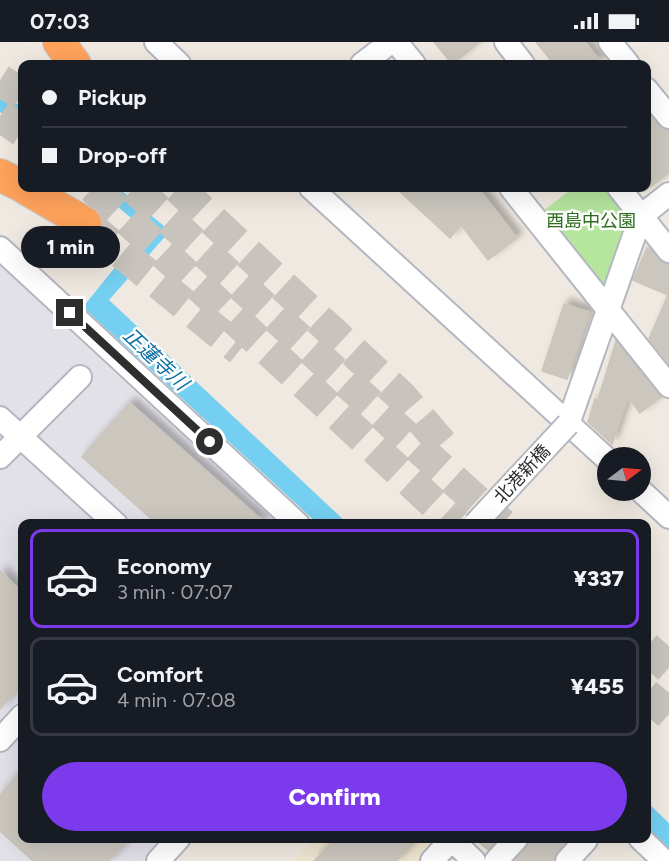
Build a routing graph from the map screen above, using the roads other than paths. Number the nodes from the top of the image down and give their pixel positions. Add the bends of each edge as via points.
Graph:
1 (59, 42) edge
2 (156, 42) edge
3 (391, 42) edge
4 (396, 42) edge
5 (506, 42) edge
6 (610, 42) edge
7 (72, 60) edge
8 (175, 60) edge
9 (367, 60) edge
10 (411, 60) edge
11 (520, 60) edge
12 (625, 60) edge
13 (651, 95) edge
14 (669, 117) edge
15 (0, 175) edge
16 (18, 184) edge
17 (32, 192) edge
18 (315, 192) edge
19 (514, 192) edge
20 (622, 192) edge
21 (669, 194) edge
22 (641, 216) junction
23 (85, 223) tunnel mouth
24 (0, 248) edge
25 (669, 251) edge
26 (608, 308) junction
27 (80, 377) dead end
28 (669, 386) edge
29 (0, 418) edge
30 (568, 424) junction
31 (20, 436) junction
32 (597, 450) edge
33 (0, 457) edge
34 (651, 500) edge
35 (669, 517) edge
36 (111, 519) edge
37 (293, 519) edge
38 (481, 519) edge
39 (18, 720) edge
40 (0, 740) edge
41 (174, 843) edge
42 (512, 843) edge
43 (583, 843) edge
44 (645, 843) edge
45 (461, 845) edge
46 (158, 861) edge
47 (432, 861) edge
48 (496, 861) edge
49 (567, 861) edge
50 (664, 861) edge

1 - 7 highway
2 - 8 street
3 - 9 street
4 - 10 street
5 - 11 street
6 - 12 street
13 - 14 street
15 - 16 highway
17 - 23 highway
18 - 30 street
19 - 26 street
20 - 22 street
21 - 22 street
22 - 25 street
22 - 26 street
24 - 37 street
26 - 28 street
26 - 30 street
27 - 31 street
29 - 31 street
30 - 32 street
30 - 38 street, 北港新橋, bridge
31 - 33 street
31 - 36 street
34 - 35 street
39 - 40 street
41 - 46 street
42 - 48 street
43 - 49 street
44 - 50 street
45 - 47 street

